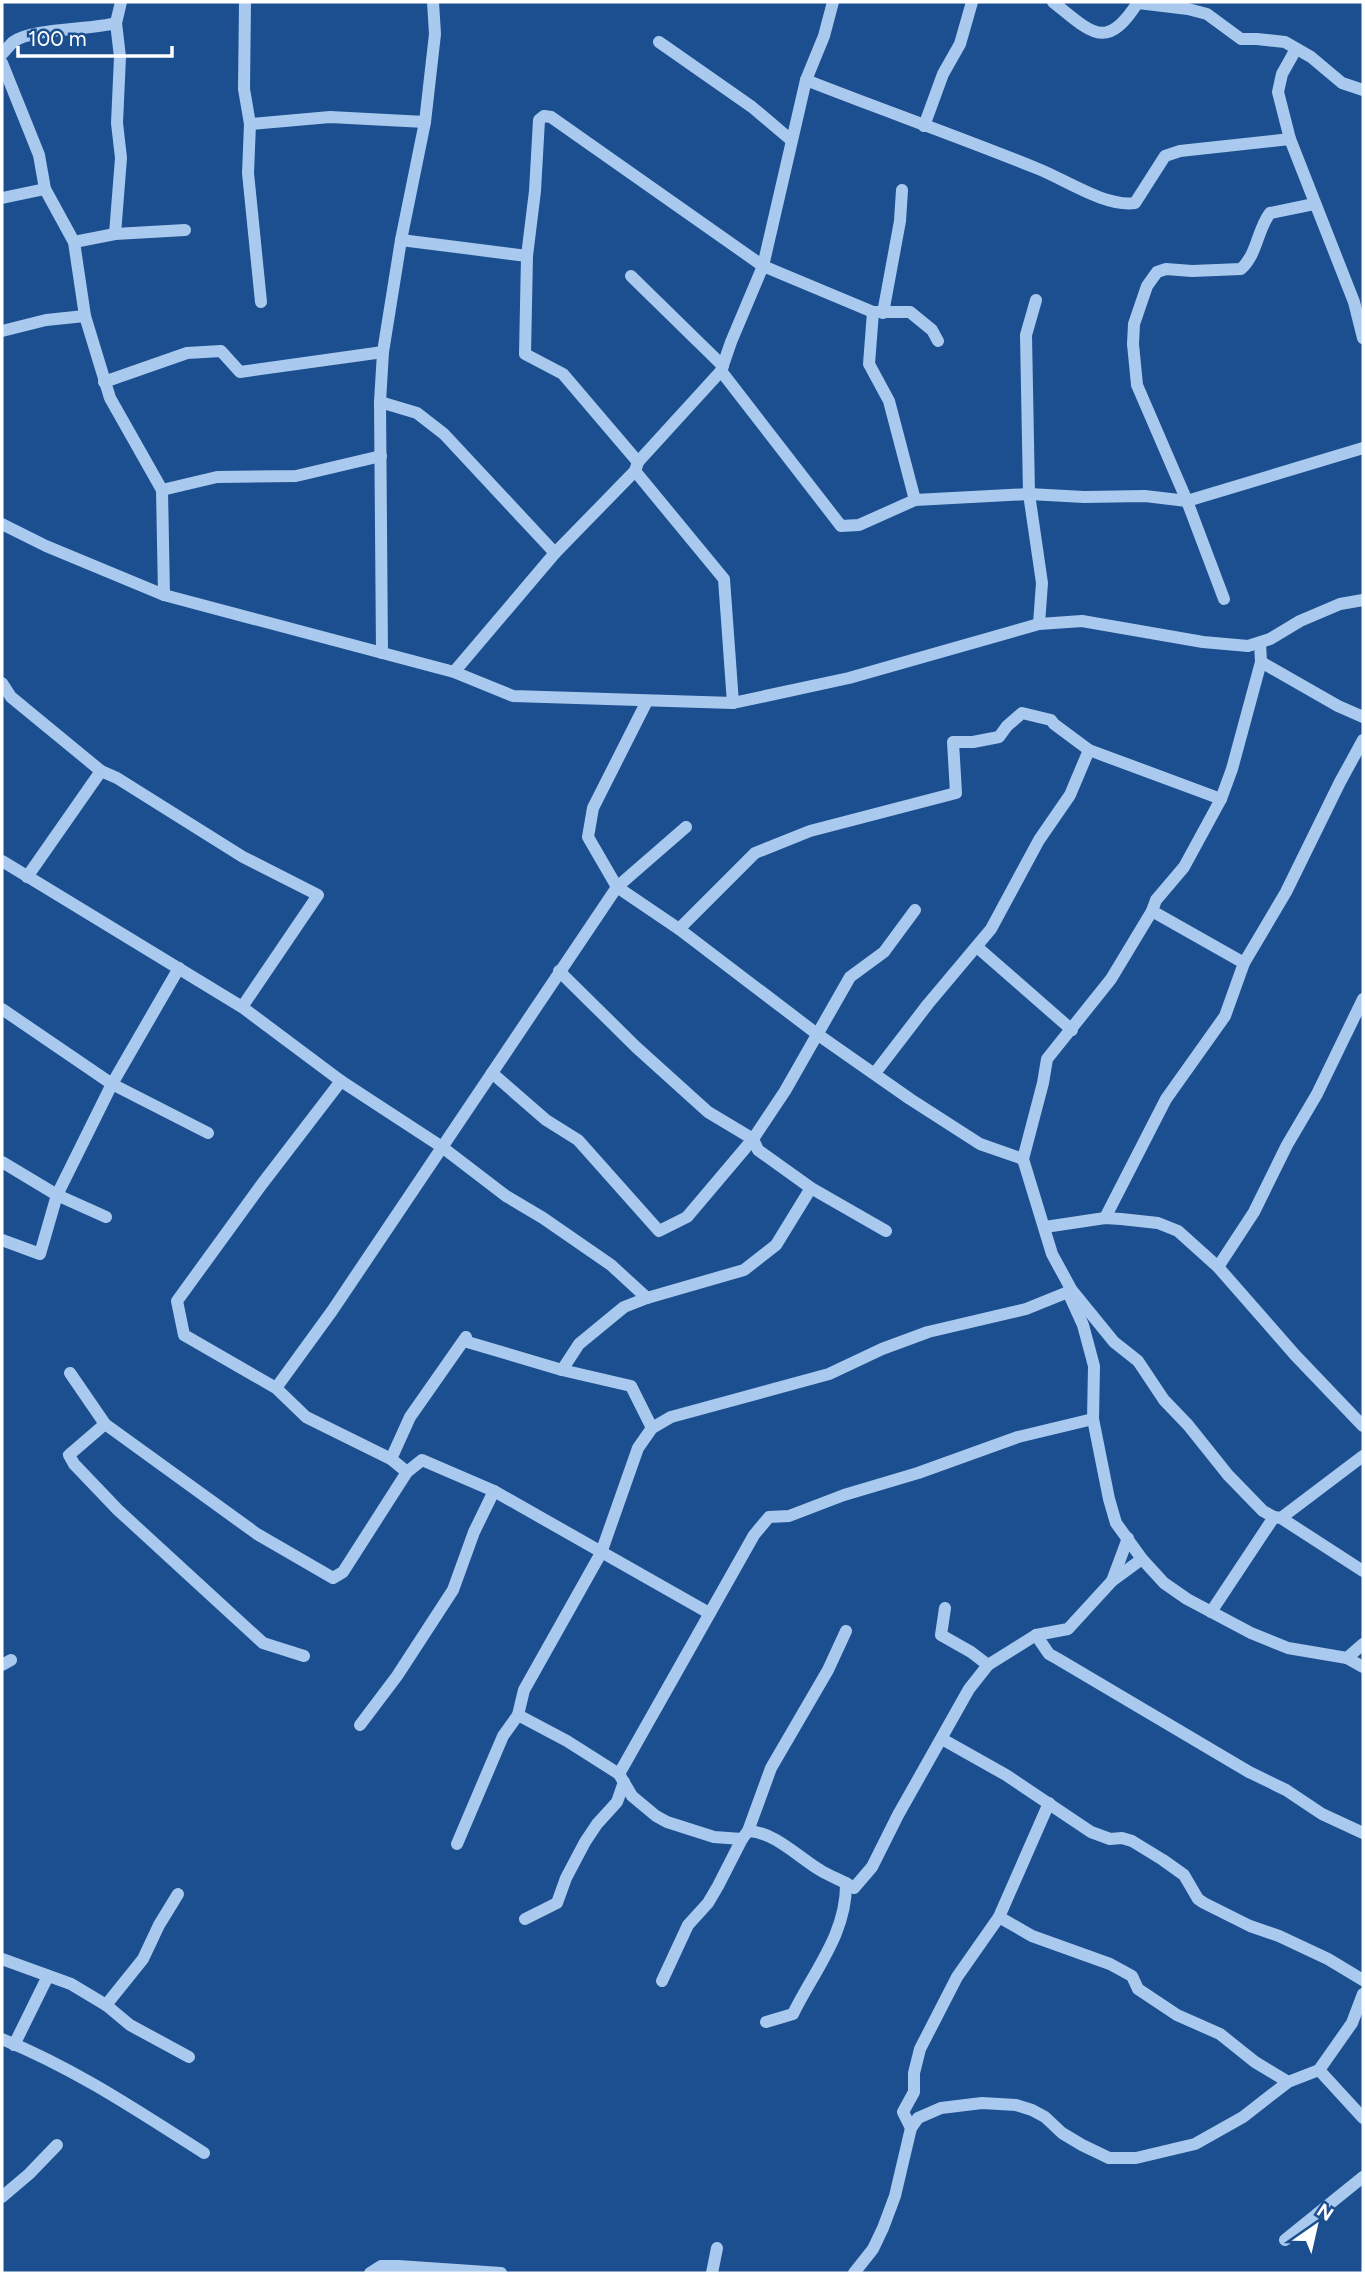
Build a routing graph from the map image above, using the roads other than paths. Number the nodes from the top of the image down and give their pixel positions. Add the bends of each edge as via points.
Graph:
1 (121, 2) edge
2 (245, 2) edge
3 (433, 2) edge
4 (972, 2) edge
5 (1054, 2) edge
6 (1138, 2) edge
7 (830, 3) edge
8 (116, 23) junction
9 (659, 42) dead end
10 (1296, 49) junction
11 (2, 54) edge
12 (2, 63) edge
13 (806, 80) junction
14 (1363, 90) edge
15 (425, 122) junction
16 (250, 124) junction
17 (924, 126) junction
18 (1290, 139) junction
19 (790, 140) junction
20 (45, 189) junction
21 (902, 190) dead end
22 (2, 198) edge
23 (1314, 204) junction
24 (185, 230) dead end
25 (115, 234) junction
26 (401, 240) junction
27 (74, 242) junction
28 (527, 256) junction
29 (763, 266) junction
30 (631, 276) dead end
31 (1036, 300) dead end
32 (261, 302) dead end
33 (878, 312) junction
34 (85, 316) junction
35 (2, 331) edge
36 (1363, 338) edge
37 (938, 341) dead end
38 (383, 352) junction
39 (722, 368) junction
40 (104, 382) junction
41 (380, 402) junction
42 (1363, 448) edge
43 (381, 456) junction
44 (636, 467) junction
45 (162, 490) junction
46 (1029, 495) junction
47 (915, 500) junction
48 (1186, 501) junction
49 (2, 524) edge
50 (555, 553) junction
51 (164, 595) junction
52 (1224, 599) dead end
53 (1363, 600) edge
54 (1039, 624) junction
55 (1260, 643) junction
56 (382, 653) junction
57 (1261, 662) junction
58 (454, 672) junction
59 (2, 684) edge
60 (647, 701) junction
61 (6, 702) edge
62 (733, 702) junction
63 (1363, 717) edge
64 (1363, 740) edge
65 (1089, 750) junction
66 (101, 771) junction
67 (1221, 799) junction
68 (687, 827) dead end
69 (2, 861) edge
70 (27, 877) junction
71 (617, 887) junction
72 (915, 910) dead end
73 (1152, 911) junction
74 (679, 929) junction
75 (977, 947) junction
76 (1244, 963) junction
77 (179, 968) junction
78 (559, 971) junction
79 (1363, 999) edge
80 (243, 1007) junction
81 (2, 1009) edge
82 (1072, 1030) junction
83 (817, 1034) junction
84 (492, 1073) junction
85 (875, 1073) junction
86 (341, 1082) junction
87 (112, 1084) junction
88 (208, 1133) dead end
89 (753, 1139) junction
90 (442, 1147) junction
91 (1023, 1158) junction
92 (2, 1162) edge
93 (811, 1188) junction
94 (57, 1195) junction
95 (106, 1217) dead end
96 (1104, 1218) junction
97 (1045, 1227) junction
98 (886, 1231) dead end
99 (2, 1240) edge
100 (1218, 1267) junction
101 (1069, 1289) junction
102 (647, 1298) junction
103 (562, 1370) junction
104 (70, 1373) dead end
105 (276, 1388) junction
106 (1093, 1419) junction
107 (105, 1424) junction
108 (1363, 1426) edge
109 (652, 1428) junction
110 (1363, 1456) edge
111 (391, 1460) junction
112 (407, 1472) junction
113 (494, 1492) junction
114 (1278, 1518) junction
115 (1128, 1538) junction
116 (601, 1553) junction
117 (1142, 1559) junction
118 (1363, 1571) edge
119 (1112, 1581) junction
120 (945, 1608) dead end
121 (1211, 1612) junction
122 (709, 1613) junction
123 (846, 1631) dead end
124 (1036, 1635) junction
125 (1363, 1644) edge
126 (304, 1657) dead end
127 (1347, 1658) junction
128 (988, 1665) junction
129 (1363, 1667) edge
130 (518, 1715) junction
131 (360, 1725) dead end
132 (942, 1739) junction
133 (622, 1778) junction
134 (632, 1796) junction
135 (617, 1802) junction
136 (1049, 1803) junction
137 (1363, 1833) edge
138 (745, 1835) junction
139 (457, 1844) dead end
140 (846, 1883) junction
141 (178, 1894) dead end
142 (999, 1917) junction
143 (525, 1919) dead end
144 (2, 1959) edge
145 (48, 1976) junction
146 (1363, 1980) edge
147 (663, 1981) dead end
148 (1363, 1994) edge
149 (106, 2004) junction
150 (766, 2022) dead end
151 (8, 2042) edge
152 (190, 2057) dead end
153 (1319, 2070) junction
154 (1288, 2082) junction
155 (1363, 2118) edge
156 (915, 2123) junction
157 (57, 2145) dead end
158 (204, 2153) dead end
159 (1363, 2177) edge
160 (2, 2178) edge
161 (14, 2186) junction
162 (2, 2197) edge
163 (1285, 2240) dead end
164 (717, 2248) dead end
165 (398, 2270) edge
166 (370, 2273) edge
167 (500, 2273) edge
168 (712, 2273) edge
169 (854, 2273) edge

1 - 8 street
2 - 16 street via 244,89
3 - 15 street via 435,34
4 - 17 street via 960,44 943,74
5 - 6 street via 1088,29 1101,33 1121,26
6 - 10 street via 1188,9 1207,15 1241,39 1285,42
7 - 13 street via 824,36
8 - 11 street via 51,31 15,41
8 - 25 street via 121,158
9 - 19 street via 752,107
10 - 14 street via 1342,83
10 - 18 street via 1278,92
12 - 20 street via 39,155
13 - 17 street
13 - 19 street
15 - 16 street via 330,117
15 - 26 street
16 - 32 street via 248,173
17 - 18 street via 1112,202 1129,204 1135,203 1165,156
18 - 23 street
19 - 29 street
20 - 22 street
20 - 27 street
21 - 33 street via 900,221
23 - 36 street via 1354,302
23 - 48 street via 1270,213 1252,257 1241,269 1166,270 1157,272 1147,286 1135,324 1137,385
24 - 25 street
25 - 27 street
26 - 28 street
26 - 38 street
27 - 34 street
28 - 29 street via 544,116
28 - 44 street via 525,354 563,374
29 - 33 street
29 - 39 street
30 - 39 street
31 - 46 street via 1027,335
33 - 37 street via 910,312
33 - 47 street via 869,364 889,401
34 - 35 street
34 - 40 street
38 - 40 street via 240,372 221,351 187,353
38 - 41 street
39 - 44 street
39 - 47 street via 841,526 859,525
40 - 45 street
41 - 43 street
41 - 50 street via 417,413 444,434
42 - 48 street
43 - 45 street via 296,476 217,477
43 - 56 street
44 - 50 street
44 - 62 street via 724,579
45 - 51 street
46 - 47 street
46 - 48 street
46 - 54 street via 1042,583
48 - 52 street
49 - 51 street
50 - 58 street
51 - 56 street
53 - 55 street via 1340,604
54 - 55 street via 1082,621 1233,646
54 - 62 street via 849,677
55 - 57 street
56 - 58 street
57 - 63 street
57 - 67 street
58 - 60 street via 513,695
59 - 61 street
60 - 62 street
60 - 71 street via 593,808 588,837
61 - 66 street
64 - 76 street via 1286,892
65 - 67 street
65 - 74 street via 1051,720 1022,713 999,737 953,742 956,793 810,831 755,853
65 - 75 street via 1070,795
66 - 70 street
66 - 80 street via 243,857 318,895
67 - 73 street via 1184,867
68 - 71 street
69 - 70 street
70 - 77 street
71 - 74 street
71 - 78 street
72 - 83 street via 884,952 850,977
73 - 76 street
73 - 82 street via 1111,979
74 - 83 street
75 - 82 street
75 - 85 street
76 - 96 street via 1225,1016 1166,1099
77 - 80 street
77 - 87 street
78 - 84 street
78 - 89 street via 708,1112
79 - 100 street via 1254,1212
80 - 86 street
81 - 87 street
82 - 91 street via 1047,1059
83 - 85 street
83 - 89 street
84 - 89 street via 546,1120 578,1140 659,1231 687,1217
84 - 90 street
85 - 91 street via 980,1144
86 - 90 street
86 - 105 street via 177,1301 184,1335
87 - 88 street
87 - 94 street
89 - 93 street via 758,1150
90 - 102 street via 506,1196 611,1265
90 - 105 street
91 - 97 street
92 - 94 street
93 - 98 street
93 - 102 street via 776,1245 744,1270
94 - 95 street
94 - 99 street via 40,1254
96 - 97 street
96 - 100 street via 1170,1226
97 - 101 street
100 - 108 street
101 - 106 street via 1094,1366
101 - 109 street via 1026,1309 928,1332 829,1374 671,1417
101 - 114 street via 1114,1342 1138,1360 1164,1400 1228,1475 1263,1511
102 - 103 street via 624,1307 579,1344
103 - 109 street via 631,1386
103 - 111 street via 465,1339 410,1417
104 - 107 street
105 - 111 street via 306,1417
106 - 115 street via 1108,1499 1116,1523
106 - 122 street via 1018,1437 789,1516 769,1517
107 - 112 street via 257,1534 333,1578 343,1572
107 - 126 street via 69,1455 74,1464 263,1643
109 - 116 street via 638,1448
110 - 114 street
111 - 112 street
112 - 113 street via 422,1460
113 - 116 street
113 - 131 street via 453,1590
114 - 118 street
114 - 121 street
115 - 117 street
115 - 119 street
116 - 122 street
116 - 130 street via 524,1690
117 - 119 street
117 - 121 street via 1164,1583
119 - 124 street via 1068,1629
120 - 128 street via 941,1635
121 - 127 street via 1287,1648
122 - 133 street
123 - 138 street via 771,1768
124 - 128 street
124 - 137 street via 1049,1654 1322,1814
125 - 127 street
127 - 129 street
128 - 132 street
130 - 133 street
130 - 139 street via 503,1736
132 - 136 street
132 - 140 street via 873,1867 854,1888
133 - 134 street
133 - 135 street
134 - 135 street
134 - 138 street via 667,1822 715,1837
135 - 143 street via 590,1833 556,1903
136 - 142 street
136 - 146 street via 1091,1832 1122,1838 1163,1860 1184,1875 1204,1903 1316,1953
138 - 140 street via 757,1832 771,1837
138 - 147 street via 713,1895 688,1925
140 - 150 street via 838,1933 793,2014
141 - 149 street via 143,1959
142 - 154 street via 1031,1936 1132,1976 1138,1989 1177,2015 1220,2034
142 - 156 street via 957,1978 920,2049 914,2092 903,2112
144 - 145 street
145 - 149 street
145 - 151 street
148 - 153 street via 1352,2024
149 - 152 street via 130,2025
151 - 158 street via 109,2092
153 - 154 street
153 - 155 street
154 - 156 street via 1243,2117 1195,2144 1136,2158 1098,2154 1045,2117 1016,2105 941,2108
156 - 169 street via 883,2228
157 - 161 street
159 - 163 street
160 - 161 street
161 - 162 street
164 - 168 street
165 - 166 street via 381,2266
165 - 167 street

